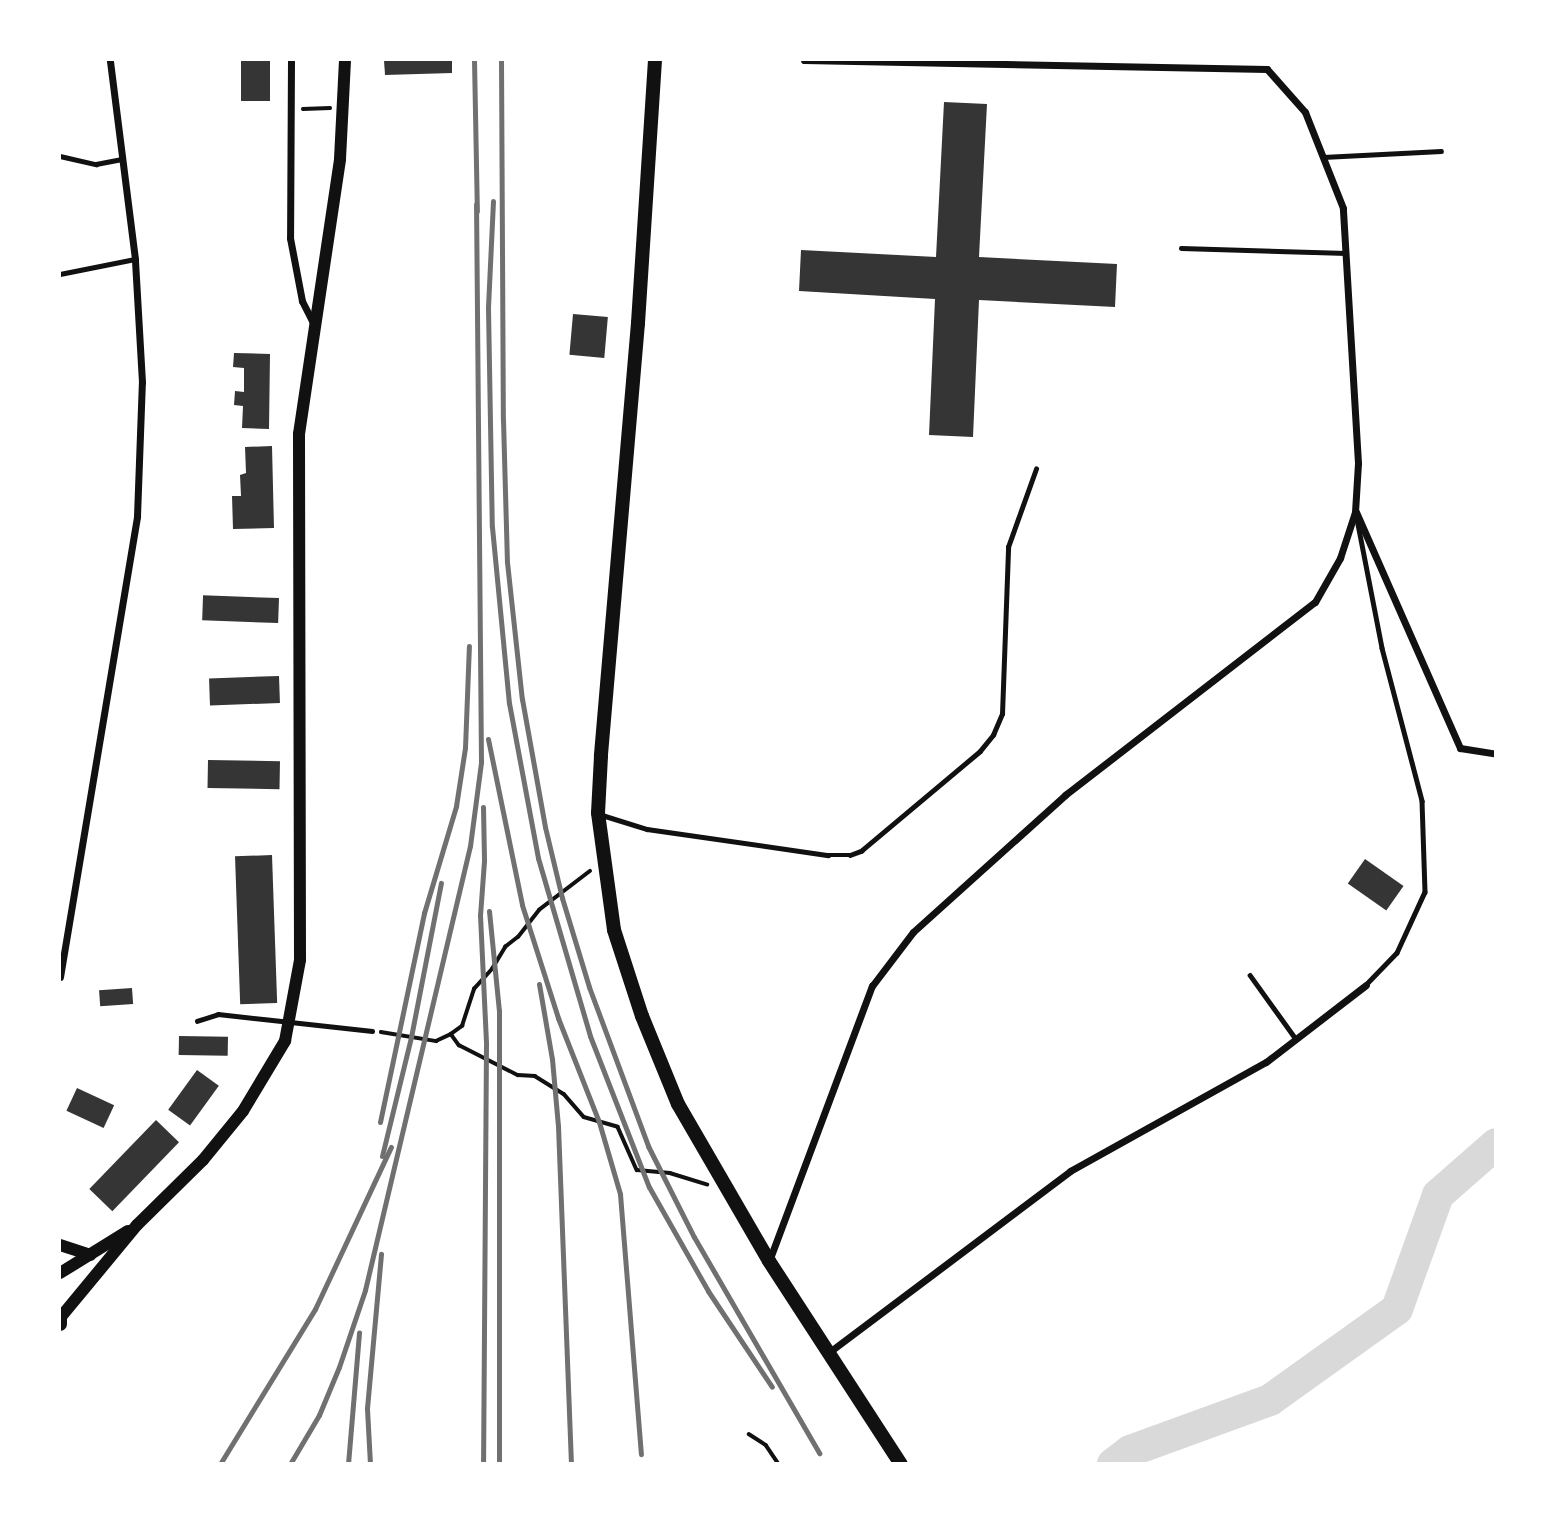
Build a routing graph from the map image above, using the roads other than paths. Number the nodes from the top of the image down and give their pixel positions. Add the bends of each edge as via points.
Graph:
1 (110, 60) edge
2 (291, 60) edge
3 (655, 60) edge
4 (804, 60) edge
5 (346, 61) edge
6 (1441, 151) dead end
7 (60, 156) edge
8 (1323, 157) junction
9 (122, 159) junction
10 (1181, 248) dead end
11 (1346, 253) junction
12 (135, 259) junction
13 (60, 274) edge
14 (316, 329) junction
15 (1036, 469) dead end
16 (1355, 512) junction
17 (1496, 754) edge
18 (598, 813) junction
19 (1250, 975) dead end
20 (60, 976) edge
21 (1366, 985) joint
22 (198, 1021) dead end
23 (288, 1023) junction
24 (372, 1031) road end
25 (1296, 1039) junction
26 (137, 1225) junction
27 (60, 1245) edge
28 (90, 1255) junction
29 (769, 1261) junction
30 (60, 1273) edge
31 (60, 1317) edge
32 (60, 1324) edge
33 (828, 1353) junction
34 (901, 1464) edge

1 - 9 street
2 - 14 street via 290,238 302,301
3 - 18 highway
4 - 8 street via 1267,69 1305,112
5 - 14 main road via 340,159
6 - 8 lane
7 - 9 lane via 96,164
8 - 11 street via 1343,208
9 - 12 street
10 - 11 lane
11 - 16 street via 1358,463
12 - 13 lane
12 - 20 street via 142,382 137,516
14 - 23 main road via 299,434 300,960
15 - 18 lane via 1009,547 1002,714 993,735 861,851 828,855 647,829
16 - 17 street via 1460,748
16 - 21 lane via 1382,648 1422,801 1425,892 1397,953
16 - 29 street via 1340,558 1315,602 1065,794 914,932 872,986
18 - 29 highway via 614,930 642,1016 678,1104
19 - 25 lane
21 - 25 street
22 - 23 lane via 218,1014
23 - 24 lane
23 - 26 main road via 285,1041 243,1111 203,1160
25 - 33 street via 1254,1069 1070,1171
26 - 28 main road
26 - 31 main road
27 - 28 main road
28 - 30 main road
29 - 33 highway
31 - 32 highway
33 - 34 highway

